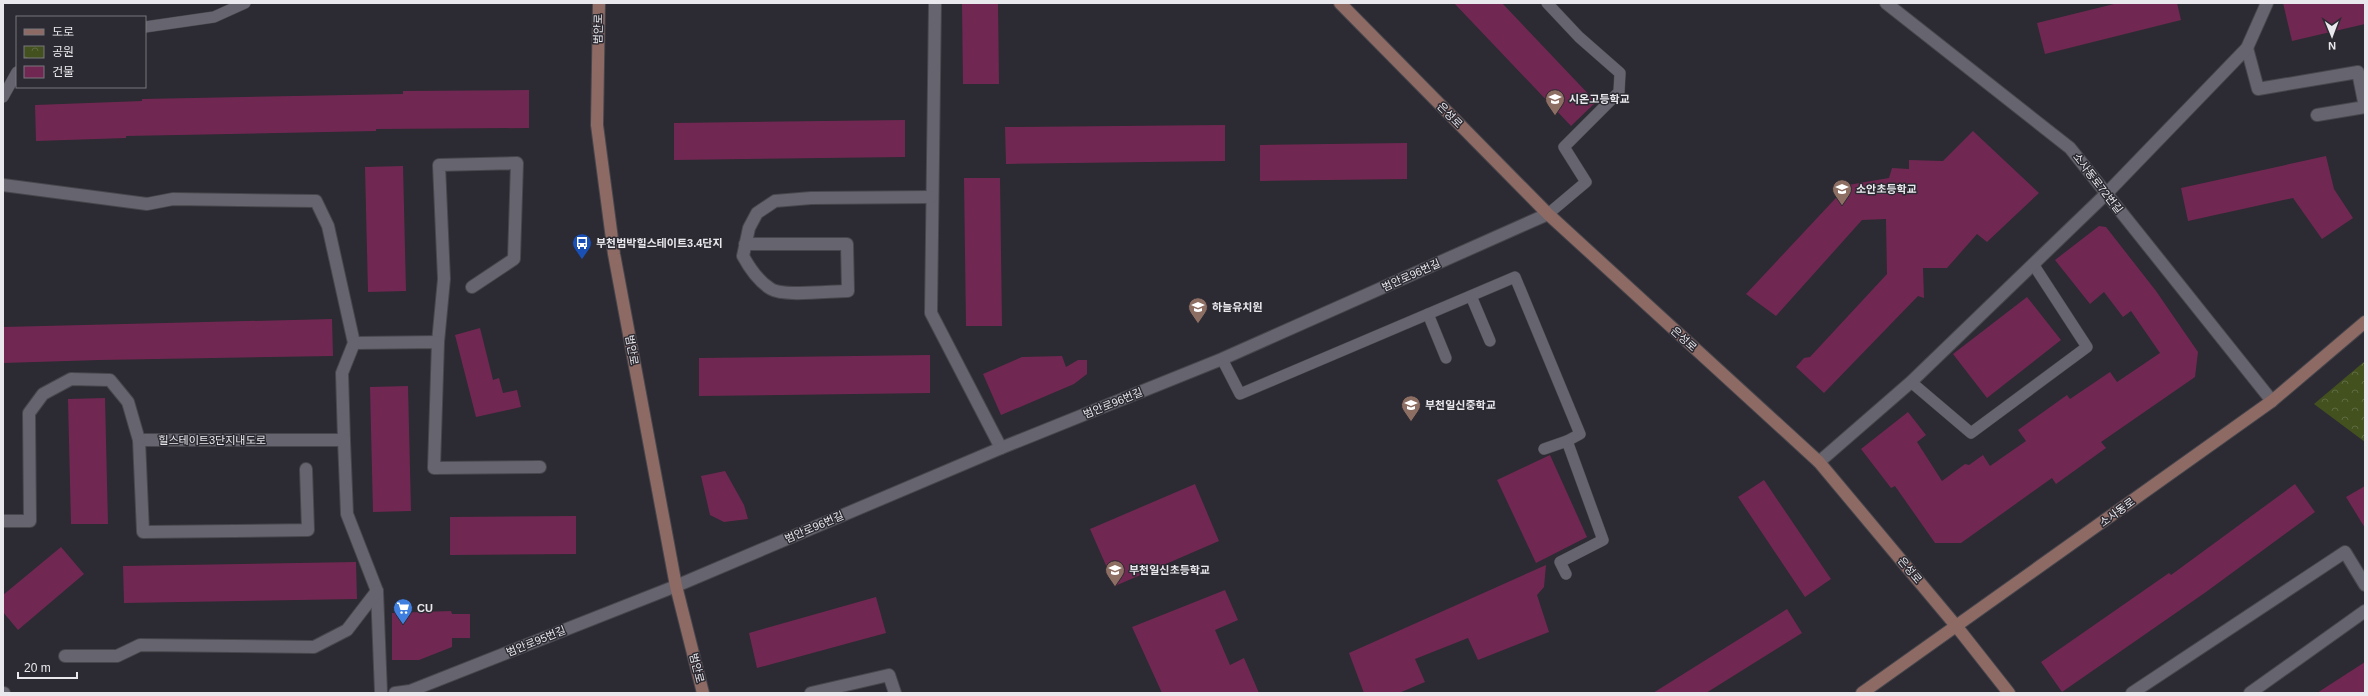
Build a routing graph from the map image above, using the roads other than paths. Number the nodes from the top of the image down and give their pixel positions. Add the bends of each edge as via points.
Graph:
1 (245, 3) edge
2 (599, 3) edge
3 (935, 3) edge
4 (1340, 3) edge
5 (1547, 3) edge
6 (1886, 3) edge
7 (2267, 3) edge
8 (146, 27) edge
9 (2247, 48) junction
10 (16, 74) edge
11 (3, 97) edge
12 (2317, 115) dead end
13 (3, 185) edge
14 (2106, 194) junction
15 (931, 197) junction
16 (1548, 214) junction
17 (745, 244) junction
18 (2033, 264) junction
19 (472, 288) dead end
20 (1471, 296) junction
21 (1428, 314) junction
22 (2365, 322) edge
23 (1490, 341) dead end
24 (438, 342) junction
25 (354, 343) junction
26 (1446, 358) dead end
27 (1222, 359) junction
28 (1911, 382) junction
29 (2272, 401) junction
30 (139, 440) junction
31 (344, 440) junction
32 (1567, 441) junction
33 (1001, 448) junction
34 (1544, 449) dead end
35 (1819, 462) junction
36 (540, 467) dead end
37 (306, 469) dead end
38 (3, 521) edge
39 (1566, 574) dead end
40 (2365, 585) edge
41 (676, 586) junction
42 (377, 591) junction
43 (2365, 611) edge
44 (1957, 627) junction
45 (65, 656) dead end
46 (381, 693) edge
47 (395, 693) edge
48 (703, 693) edge
49 (810, 693) edge
50 (895, 693) edge
51 (1862, 693) edge
52 (2009, 693) edge
53 (2132, 693) edge
54 (2250, 693) edge

1 - 8 lane via 214,17
2 - 41 street, 범안로 via 598,132 614,254
3 - 15 street
4 - 16 street, 은성로
5 - 16 lane via 1579,37 1620,73 1619,92 1564,147 1586,182
6 - 14 street, 소사동로72번길 via 2070,148
7 - 9 street
9 - 12 street via 2258,89 2358,72 2365,107
9 - 14 street
10 - 11 lane
13 - 25 street via 147,204 173,199 316,201 328,226
14 - 18 street
14 - 29 street, 소사동로72번길
15 - 17 street via 811,198 776,201 757,213 748,228
15 - 33 street via 930,313
16 - 27 street, 범안로96번길
16 - 35 street, 은성로
17 - 17 street via 743,256 753,274 772,290 798,293 848,291 847,244
18 - 28 street
18 - 28 lane via 2087,347 1972,433
19 - 24 street via 514,259 517,163 439,164 444,279
20 - 21 lane
20 - 23 lane
20 - 32 lane via 1514,278 1580,434
21 - 26 lane
21 - 27 lane via 1240,394
22 - 29 street, 소사동로
24 - 25 street
24 - 36 street via 434,468
25 - 31 street via 342,373
27 - 33 street, 범안로96번길
28 - 35 street
29 - 44 street, 소사동로
30 - 31 street, 힐스테이트3단지내도로
30 - 37 street via 143,532 308,530
30 - 38 street via 128,402 110,380 71,379 43,394 29,413 30,521
31 - 42 street via 347,514
32 - 34 lane
32 - 39 lane via 1603,540 1560,562
33 - 41 street, 범안로96번길
35 - 44 street, 은성로
40 - 53 street via 2345,552
41 - 47 street, 범안로95번길 via 410,691
41 - 48 street, 범안로
42 - 45 street via 347,630 314,647 140,645 117,656
42 - 46 street
43 - 54 street
44 - 51 street, 소사동로
44 - 52 street, 은성로
49 - 50 street via 889,674

